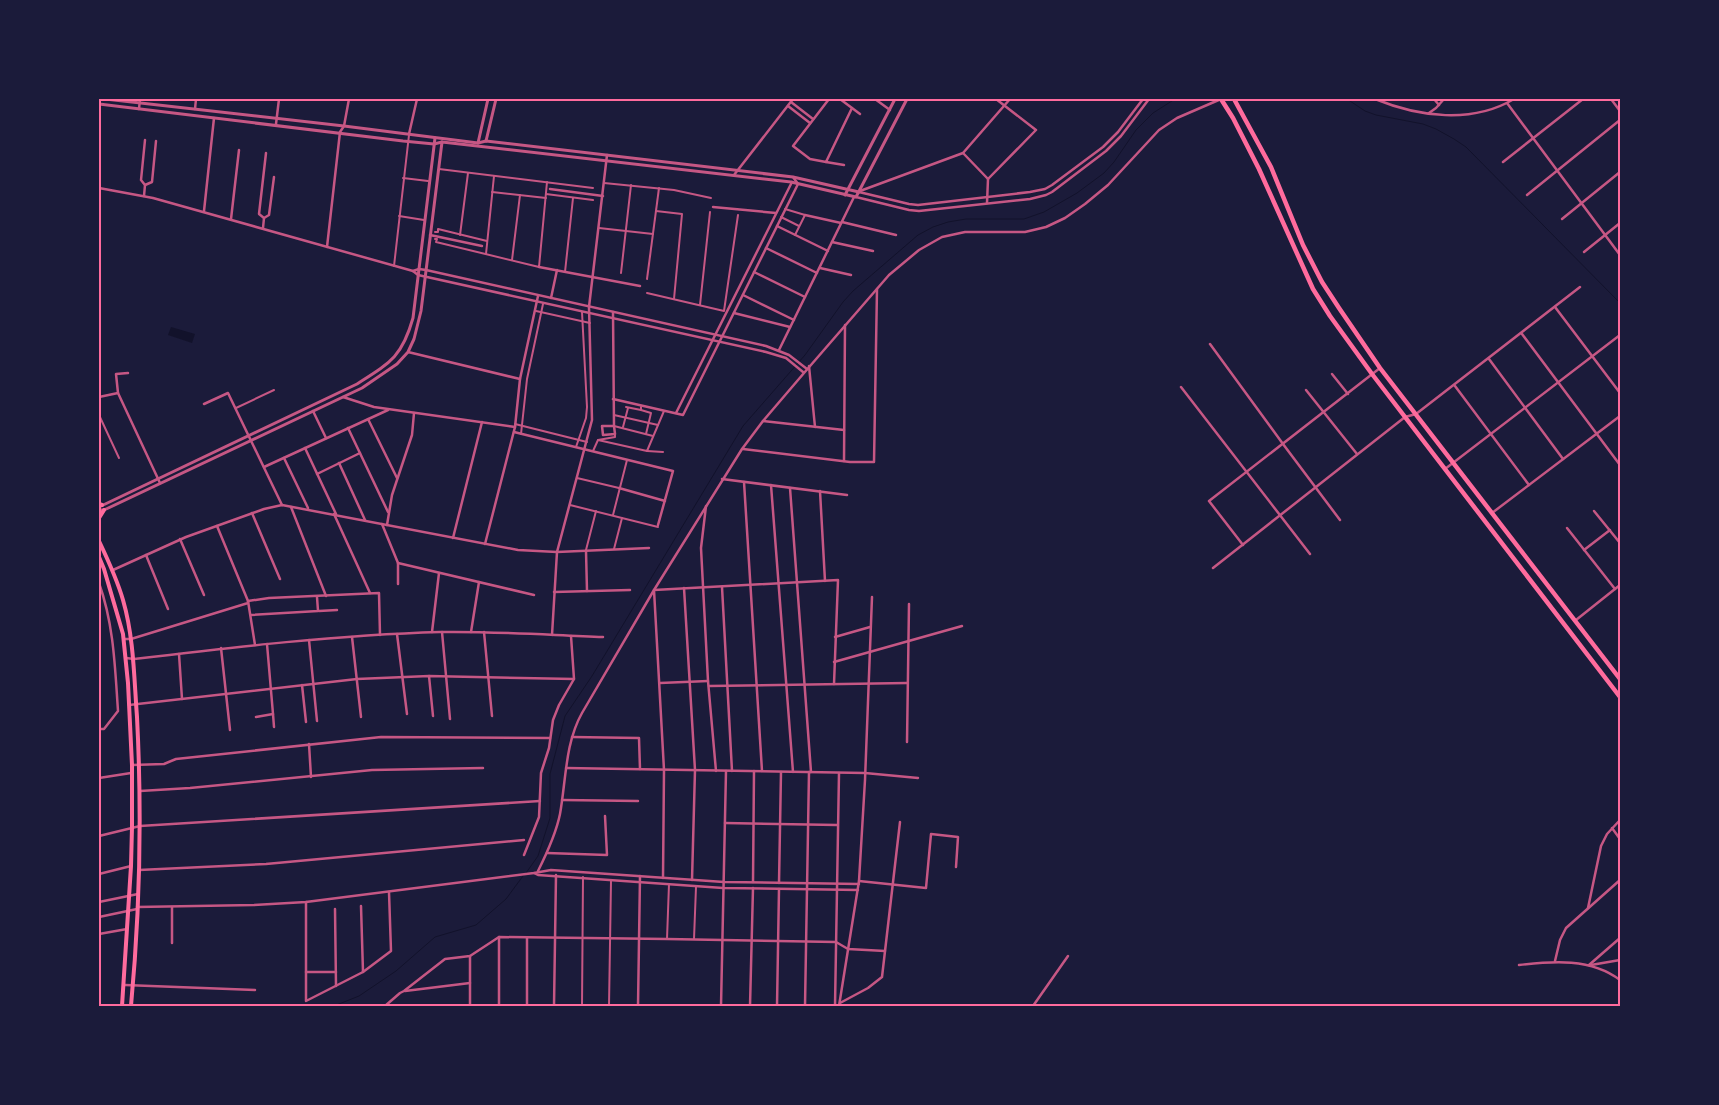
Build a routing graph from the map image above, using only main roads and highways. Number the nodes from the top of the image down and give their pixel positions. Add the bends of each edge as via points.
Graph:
1 (1221, 99) edge
2 (1234, 99) edge
3 (1296, 228) junction
4 (1286, 232) junction
5 (104, 510) road end
6 (99, 518) edge
7 (99, 540) edge
8 (99, 557) edge
9 (1620, 679) edge
10 (1620, 697) edge
11 (122, 1006) edge
12 (131, 1006) edge

1 - 4 highway via 1259,169
2 - 3 highway via 1271,167
3 - 4 highway
3 - 9 highway via 1322,282 1380,368
4 - 10 highway via 1313,289 1335,323
5 - 6 main road
7 - 12 main road via 124,601 134,658 140,826
8 - 11 main road via 124,639 129,705 132,827

